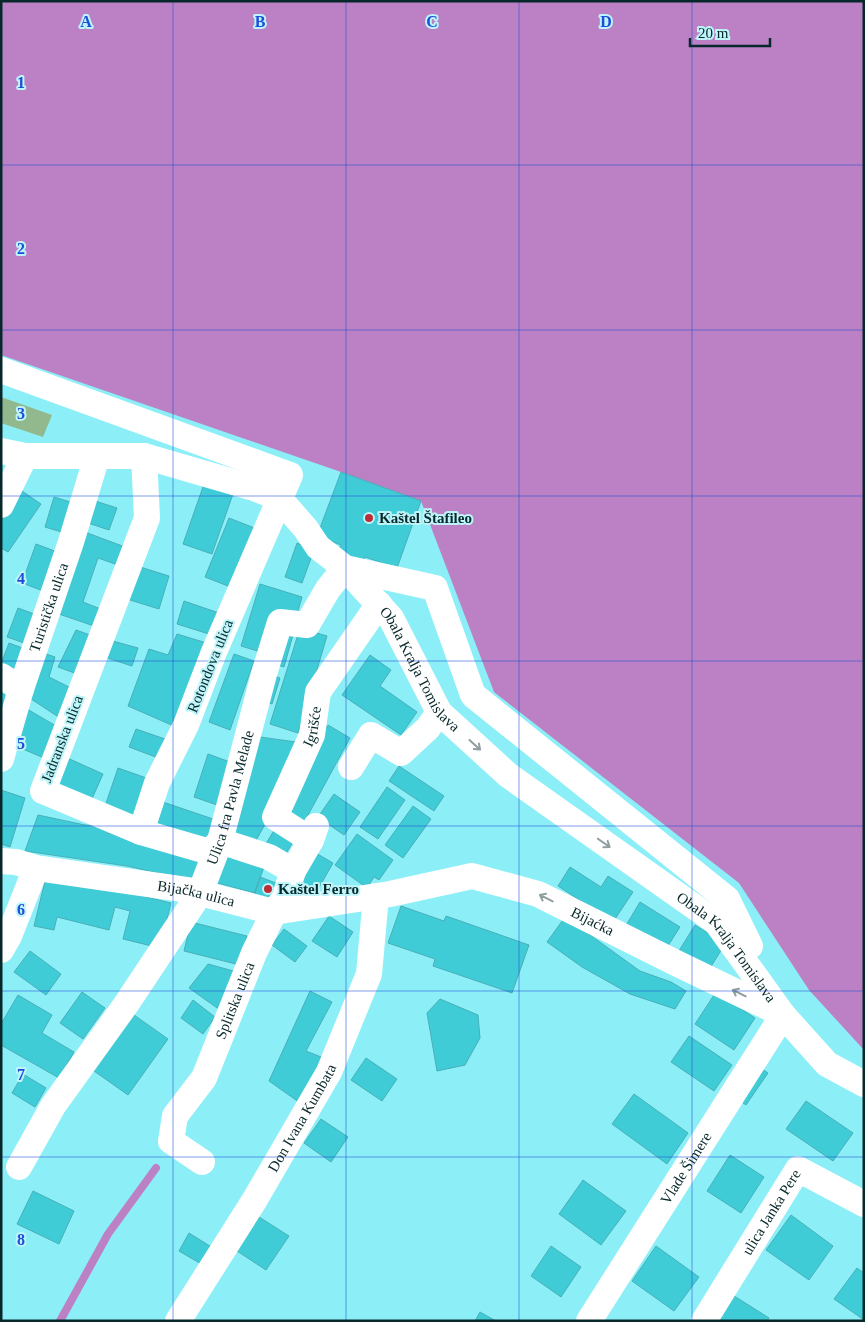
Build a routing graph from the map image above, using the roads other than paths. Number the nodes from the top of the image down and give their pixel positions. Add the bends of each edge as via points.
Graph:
1 (1, 370) edge
2 (13, 454) edge
3 (97, 456) junction
4 (144, 456) junction
5 (279, 498) junction
6 (1, 505) edge
7 (345, 568) junction
8 (379, 604) junction
9 (11, 682) edge
10 (439, 712) junction
11 (1, 759) edge
12 (350, 767) dead end
13 (141, 832) junction
14 (314, 833) joint
15 (220, 841) junction
16 (1, 861) edge
17 (36, 868) junction
18 (294, 871) junction
19 (200, 893) junction
20 (383, 895) junction
21 (274, 912) junction
22 (1, 950) edge
23 (783, 1014) junction
24 (864, 1084) edge
25 (202, 1162) dead end
26 (19, 1167) dead end
27 (864, 1204) edge
28 (178, 1321) edge
29 (589, 1321) edge
30 (704, 1321) edge

1 - 5 street, Rotondova ulica via 290,474
2 - 3 street, Obala Kralja Tomislava
2 - 6 street
3 - 4 street, Obala Kralja Tomislava
3 - 9 street, Turistička ulica via 71,542
4 - 5 street, Obala Kralja Tomislava
4 - 13 street, Jadranska ulica via 147,518 42,791
5 - 7 street, Obala Kralja Tomislava via 318,547
5 - 13 street, Rotondova ulica via 186,725 158,783
7 - 8 street, Obala Kralja Tomislava
7 - 15 street, Ulica fra Pavla Melade via 307,625 280,622
7 - 23 street via 434,588 474,695 727,899
8 - 10 street, Obala Kralja Tomislava via 391,618
8 - 14 street, Igrišće via 318,692 312,735 275,817
9 - 11 street, Turistička ulica
10 - 12 street via 428,728 401,753 371,735
10 -> 23 street, Obala Kralja Tomislava via 508,775 716,922
13 - 15 street, Jadranska ulica via 210,852
14 - 18 street, Splitska ulica
15 - 18 street via 269,857
15 - 19 street, Ulica fra Pavla Melade
16 - 17 street, Bijačka ulica
17 - 19 street, Bijačka ulica
17 - 22 street
18 - 21 street, Splitska ulica via 284,899
19 - 21 street, Bijačka ulica
19 - 26 street, Ulica fra Pavla Melade via 53,1106
20 - 21 street, Bijačka ulica
23 -> 20 street, Bijaćka via 538,894 472,876
20 - 28 street, Don Ivana Kumbata via 369,974 329,1072 254,1202
21 - 25 street, Splitska ulica via 204,1078 175,1116 171,1141
23 - 24 street via 827,1064
23 - 29 street, Vlade Šimere
27 - 30 street, ulica Janka Pere via 798,1169

